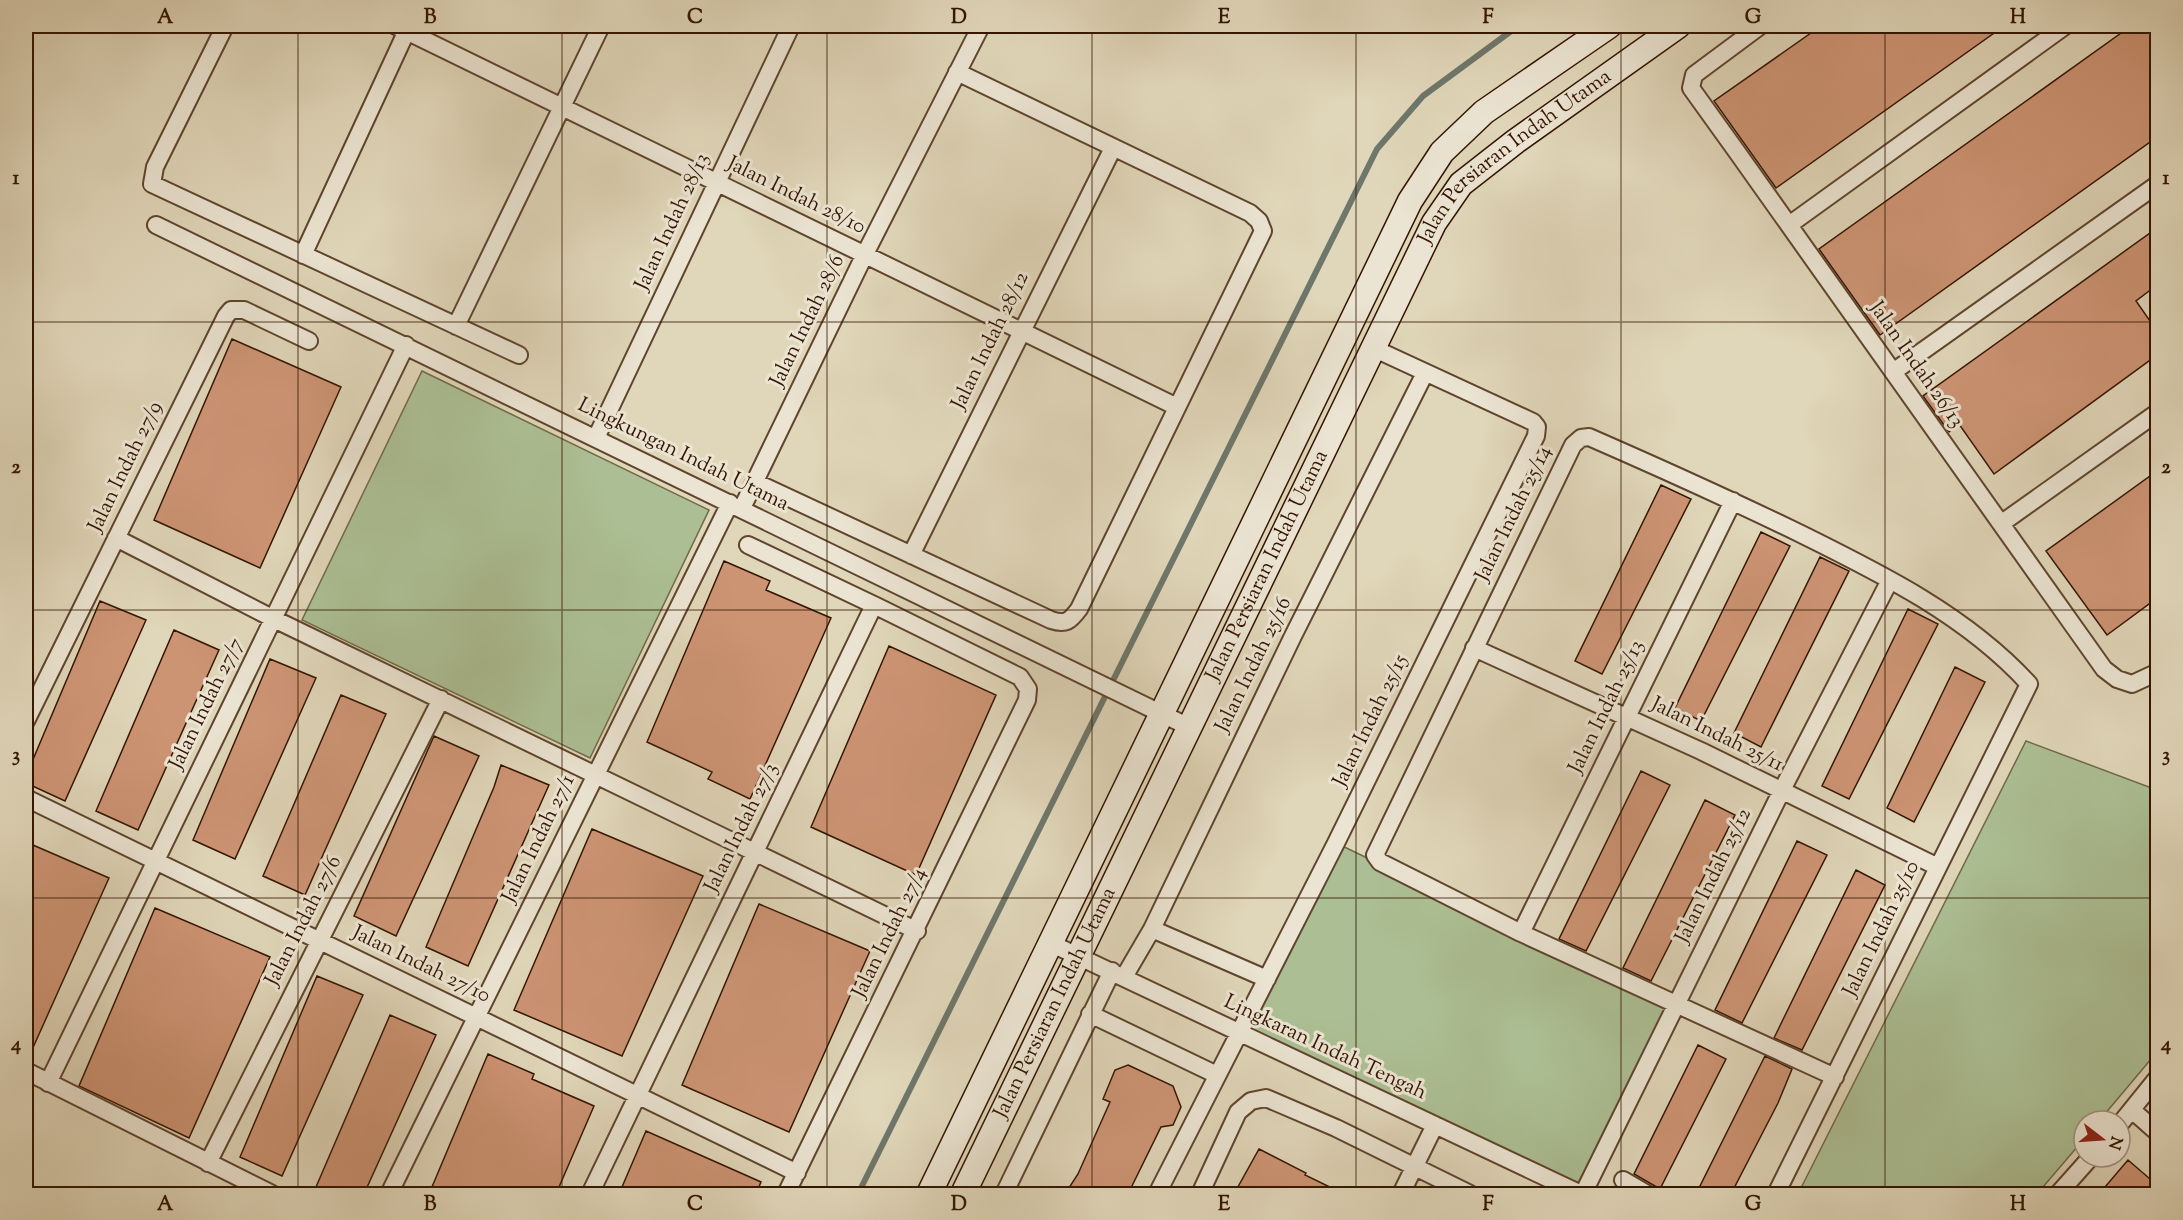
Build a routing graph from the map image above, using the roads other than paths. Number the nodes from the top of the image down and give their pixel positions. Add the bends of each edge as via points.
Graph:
1 (225, 26) edge
2 (601, 26) edge
3 (791, 26) edge
4 (981, 26) edge
5 (1609, 26) edge
6 (1678, 26) edge
7 (1760, 26) edge
8 (2065, 26) edge
9 (403, 27) edge
10 (957, 72) junction
11 (561, 106) junction
12 (1113, 148) junction
13 (717, 182) junction
14 (2157, 184) edge
15 (156, 225) dead end
16 (1789, 225) junction
17 (865, 254) junction
18 (303, 255) junction
19 (456, 326) junction
20 (1021, 331) junction
21 (309, 341) dead end
22 (406, 345) junction
23 (1375, 349) junction
24 (519, 355) dead end
25 (1893, 372) junction
26 (1425, 373) junction
27 (1177, 407) junction
28 (2157, 412) edge
29 (596, 438) junction
30 (755, 482) junction
31 (1733, 501) junction
32 (736, 506) junction
33 (2002, 523) junction
34 (116, 538) junction
35 (748, 545) dead end
36 (911, 555) junction
37 (1890, 580) junction
38 (874, 605) junction
39 (274, 619) junction
40 (1474, 648) junction
41 (2157, 672) edge
42 (2029, 684) joint
43 (441, 699) junction
44 (1161, 713) junction
45 (1627, 716) junction
46 (26, 721) edge
47 (1189, 727) junction
48 (596, 775) junction
49 (1782, 790) junction
50 (26, 798) edge
51 (756, 853) junction
52 (156, 861) junction
53 (1938, 867) junction
54 (1152, 929) junction
55 (917, 931) junction
56 (1521, 933) junction
57 (320, 941) junction
58 (1050, 943) junction
59 (1079, 956) junction
60 (1118, 974) junction
61 (1267, 979) junction
62 (1676, 1006) junction
63 (1090, 1014) junction
64 (476, 1017) junction
65 (1240, 1032) junction
66 (26, 1071) edge
67 (1217, 1075) junction
68 (1835, 1077) junction
69 (2157, 1077) edge
70 (48, 1083) junction
71 (638, 1096) junction
72 (2132, 1110) joint
73 (1435, 1125) junction
74 (2157, 1132) edge
75 (208, 1163) junction
76 (1415, 1167) junction
77 (2080, 1169) edge
78 (797, 1173) junction
79 (1623, 1180) dead end
80 (272, 1194) edge
81 (389, 1194) edge
82 (590, 1194) edge
83 (786, 1194) edge
84 (929, 1194) edge
85 (963, 1194) edge
86 (1004, 1194) edge
87 (1157, 1194) edge
88 (1200, 1194) edge
89 (1401, 1194) edge
90 (1470, 1194) edge
91 (1582, 1194) edge
92 (1647, 1194) edge
93 (1776, 1194) edge
94 (2058, 1194) edge

1 - 18 street via 155,166 152,184
2 - 11 street
3 - 13 street, Jalan Indah 28/13
4 - 10 street, Jalan Indah 28/6
5 - 44 main road, Jalan Persiaran Indah Utama via 1484,112 1442,152 1410,201
6 - 23 main road, Jalan Persiaran Indah Utama via 1461,184 1434,223
7 - 16 street, Jalan Indah 26/13 via 1701,68 1694,75 1691,88
8 - 16 street
9 - 11 street, Jalan Indah 28/10
9 - 18 street
10 - 12 street
10 - 17 street, Jalan Indah 28/6
11 - 13 street, Jalan Indah 28/10
11 - 19 street
12 - 20 street, Jalan Indah 28/12
12 - 27 street via 1250,213 1263,231
13 - 17 street, Jalan Indah 28/10
13 - 29 street, Jalan Indah 28/13
14 - 25 street
15 - 22 street, Lingkungan Indah Utama
16 - 25 street, Jalan Indah 26/13
17 - 20 street, Jalan Indah 28/10
17 - 30 street, Jalan Indah 28/6
18 - 19 street
19 - 24 street
20 - 27 street, Jalan Indah 28/10
20 - 36 street, Jalan Indah 28/12
21 - 34 street, Jalan Indah 27/9 via 244,310 231,310
22 - 29 street, Lingkungan Indah Utama
22 - 39 street, Jalan Indah 27/7
23 - 26 street
23 - 47 main road, Jalan Persiaran Indah Utama
25 - 33 street, Jalan Indah 26/13
26 - 54 street, Jalan Indah 25/16
26 - 61 street, Jalan Indah 25/15 via 1533,422 1536,436
27 - 36 street via 1070,621 1062,624 1051,620
28 - 33 street
29 - 32 street, Lingkungan Indah Utama
30 - 32 street, Jalan Indah 28/6
30 - 36 street
31 - 37 street, Jalan Indah 25/14
31 - 40 street, Jalan Indah 25/14 via 1589,437 1581,438 1573,445
31 - 45 street, Jalan Indah 25/13
32 - 44 street, Lingkungan Indah Utama
32 - 48 street, Jalan Indah 27/1
33 - 41 street, Jalan Indah 26/13 via 2104,669 2132,684
34 - 39 street
34 - 46 street, Jalan Indah 27/9
35 - 38 street
37 - 42 street, Jalan Indah 25/14 via 1960,622 2007,660
37 - 49 street, Jalan Indah 25/12
38 - 51 street, Jalan Indah 27/3
38 - 55 street, Jalan Indah 27/4 via 1020,677 1028,689 1027,700
39 - 43 street
39 - 52 street, Jalan Indah 27/7
40 - 45 street, Jalan Indah 25/11
40 - 56 street, Jalan Indah 25/14 via 1375,855 1380,862
42 - 53 street, Jalan Indah 25/10
43 - 48 street
43 - 57 street, Jalan Indah 27/6
44 - 47 street, Lingkungan Indah Utama
44 - 58 main road, Jalan Persiaran Indah Utama
45 - 49 street, Jalan Indah 25/11
45 - 56 street, Jalan Indah 25/13
47 - 59 main road, Jalan Persiaran Indah Utama
48 - 51 street
48 - 64 street, Jalan Indah 27/1
49 - 53 street, Jalan Indah 25/11
49 - 62 street, Jalan Indah 25/12
50 - 52 street, Jalan Indah 27/10
51 - 55 street
51 - 71 street, Jalan Indah 27/3
52 - 57 street, Jalan Indah 27/10
52 - 70 street, Jalan Indah 27/7
53 - 68 street, Jalan Indah 25/10
54 - 60 street, Jalan Indah 25/16
54 - 61 street
55 - 78 street, Jalan Indah 27/4
56 - 62 street
57 - 64 street, Jalan Indah 27/10
57 - 75 street, Jalan Indah 27/6
58 - 59 street, Lingkaran Indah Tengah
58 - 84 main road, Jalan Persiaran Indah Utama
59 - 60 street, Lingkaran Indah Tengah
59 - 85 main road, Jalan Persiaran Indah Utama
60 - 63 street, Jalan Indah 25/16
60 - 65 street, Lingkaran Indah Tengah
61 - 65 street, Jalan Indah 25/15
62 - 68 street
62 - 91 street, Jalan Indah 25/12
63 - 67 street
63 - 86 street, Jalan Indah 25/16
64 - 71 street, Jalan Indah 27/10
64 - 81 street, Jalan Indah 27/1
65 - 67 street, Jalan Indah 25/15
65 - 73 street, Lingkaran Indah Tengah
66 - 70 street
67 - 87 street, Jalan Indah 25/15
68 - 93 street, Jalan Indah 25/10
69 - 72 street
70 - 75 street
71 - 78 street, Jalan Indah 27/10
71 - 82 street, Jalan Indah 27/3
72 - 74 street
73 - 76 street
73 - 91 street, Lingkaran Indah Tengah
75 - 80 street
76 - 88 street via 1266,1098 1251,1101 1238,1112
76 - 89 street
76 - 90 street
77 - 94 street
78 - 83 street, Jalan Indah 27/4
79 - 92 street

